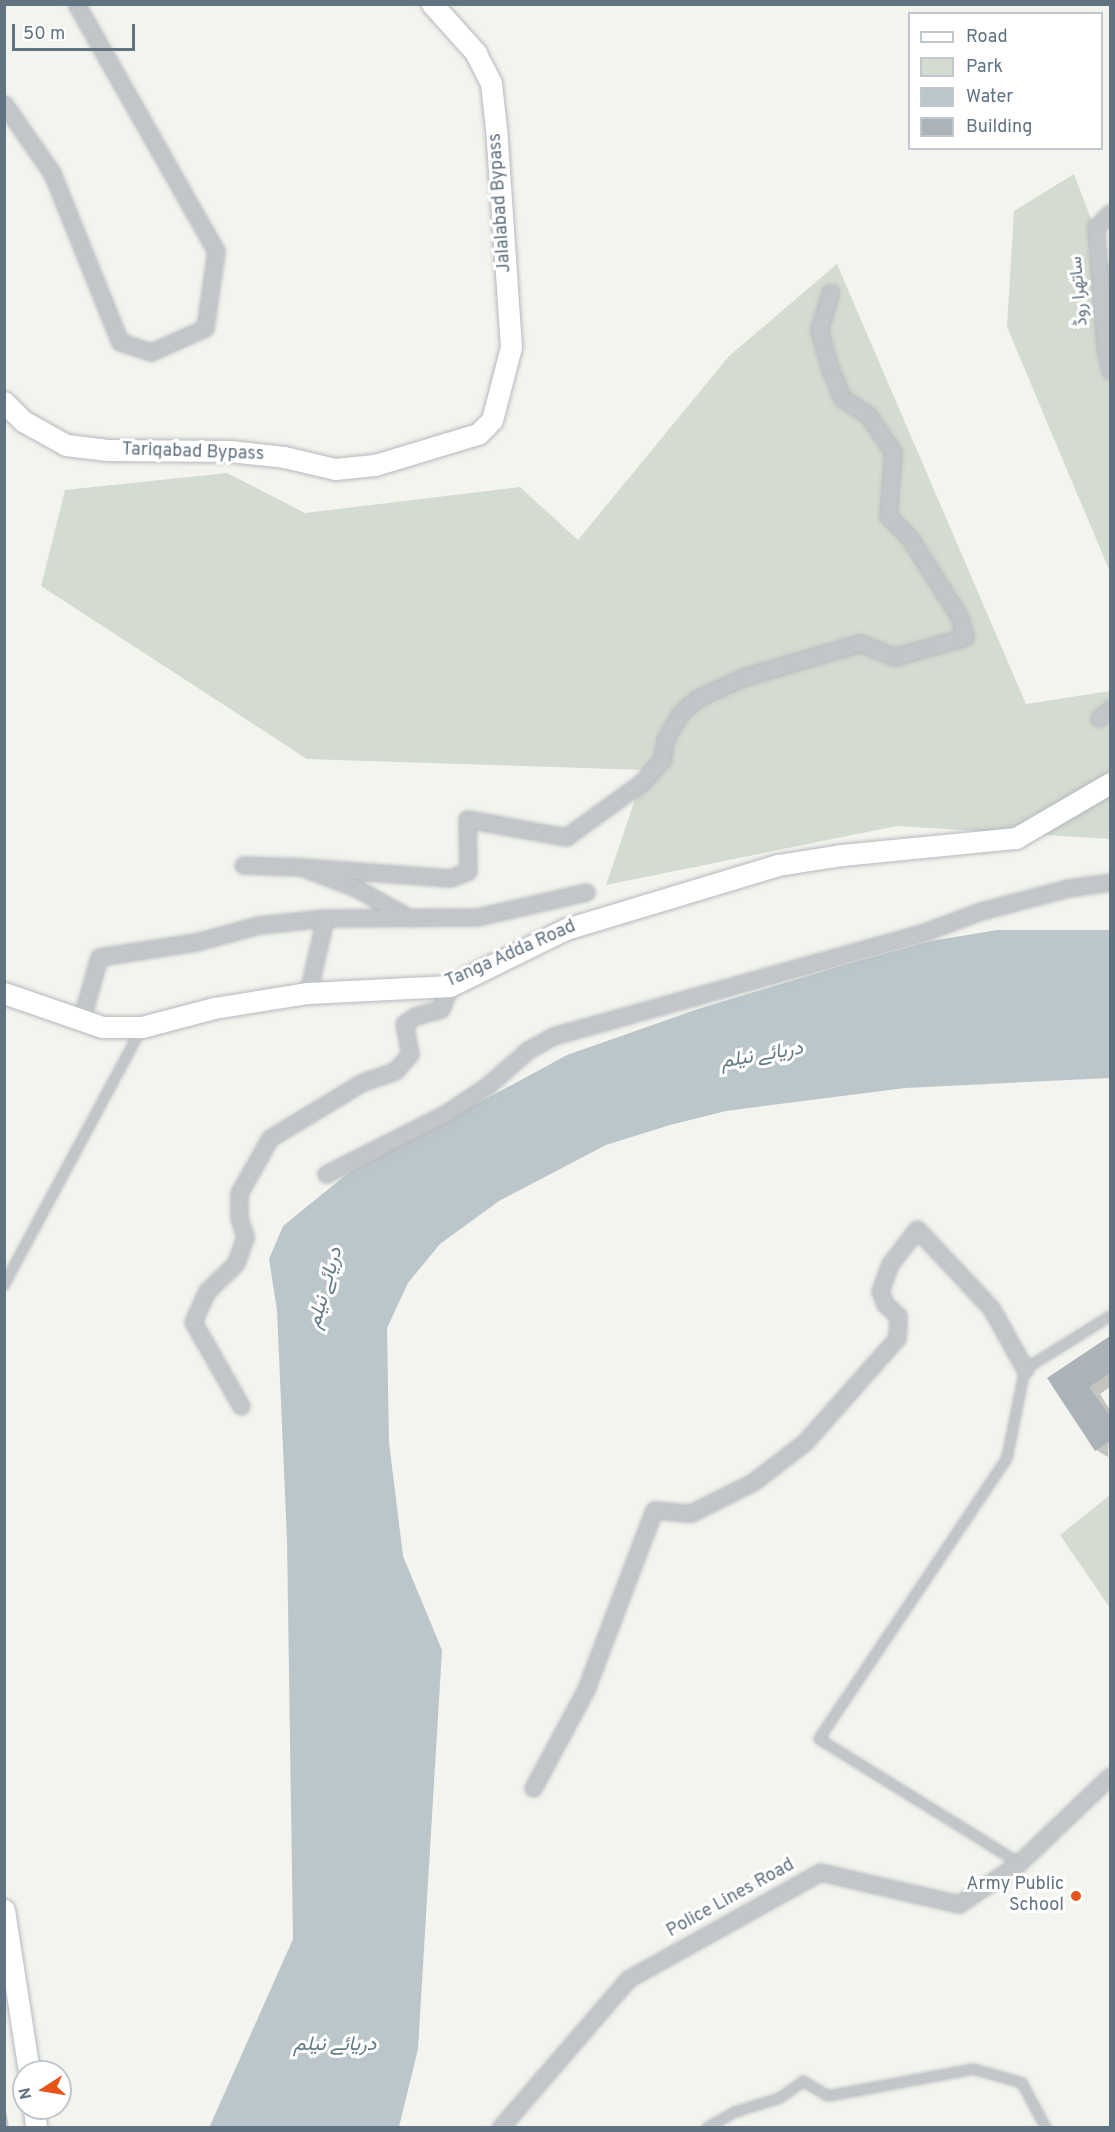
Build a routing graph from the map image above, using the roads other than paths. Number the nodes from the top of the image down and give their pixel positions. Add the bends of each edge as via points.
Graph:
1 (76, 4) edge
2 (432, 4) edge
3 (4, 104) edge
4 (1110, 213) edge
5 (830, 293) dead end
6 (1110, 370) edge
7 (4, 402) edge
8 (492, 420) joint
9 (1110, 783) edge
10 (243, 865) dead end
11 (300, 867) junction
12 (1110, 882) edge
13 (586, 892) dead end
14 (325, 918) junction
15 (413, 919) junction
16 (450, 986) junction
17 (4, 993) edge
18 (308, 993) junction
19 (81, 1021) junction
20 (142, 1027) junction
21 (326, 1174) dead end
22 (4, 1285) edge
23 (1110, 1316) edge
24 (1024, 1369) junction
25 (241, 1406) dead end
26 (1107, 1785) edge
27 (533, 1788) dead end
28 (1019, 1863) junction
29 (4, 1910) edge
30 (27, 2060) edge
31 (500, 2127) edge
32 (707, 2127) edge
33 (1046, 2127) edge

1 - 3 street via 216,251 205,328 151,352 120,342 52,173
2 - 8 main road, Jalalabad Bypass via 476,53 491,83 511,346
4 - 6 street, ساتھرا روڈ via 1096,227
5 - 11 street via 819,330 830,369 842,398 868,415 893,452 888,516 909,537 960,616 965,638 894,657 860,643 744,677 698,698 680,714 665,740 662,760 640,783 566,837 467,819 468,871 450,878
7 - 8 main road, Tariqabad Bypass via 23,421 66,445 108,450 230,451 284,457 335,469 375,465 427,452 478,434
9 - 16 main road, Tanga Adda Road via 1016,838 778,865 566,929
10 - 11 street
11 - 15 street via 354,887
12 - 21 street via 1068,888 981,911 920,934 553,1036 528,1050 487,1086 445,1114
13 - 15 street via 477,917
14 - 15 street
14 - 18 street
14 - 19 street via 259,925 196,942 99,957
16 - 18 main road, Tanga Adda Road
16 - 25 street via 441,1009 415,1016 404,1024 410,1054 394,1071 363,1082 270,1137 239,1193 239,1217 245,1237 236,1263 207,1291 193,1322
17 - 19 main road, Tanga Adda Road
18 - 20 main road, Tanga Adda Road via 214,1008
19 - 20 main road, Tanga Adda Road via 102,1027
20 - 22 lane
23 - 24 lane
24 - 27 street via 991,1308 917,1229 890,1264 880,1291 885,1304 898,1316 897,1338 805,1442 753,1482 691,1513 654,1510 586,1689
24 - 28 lane via 1007,1458 819,1739
26 - 28 street, Police Lines Road
28 - 31 street, Police Lines Road via 959,1904 820,1872 628,1979
29 - 30 main road
32 - 33 lane via 735,2112 780,2098 802,2081 828,2096 973,2070 1022,2083

